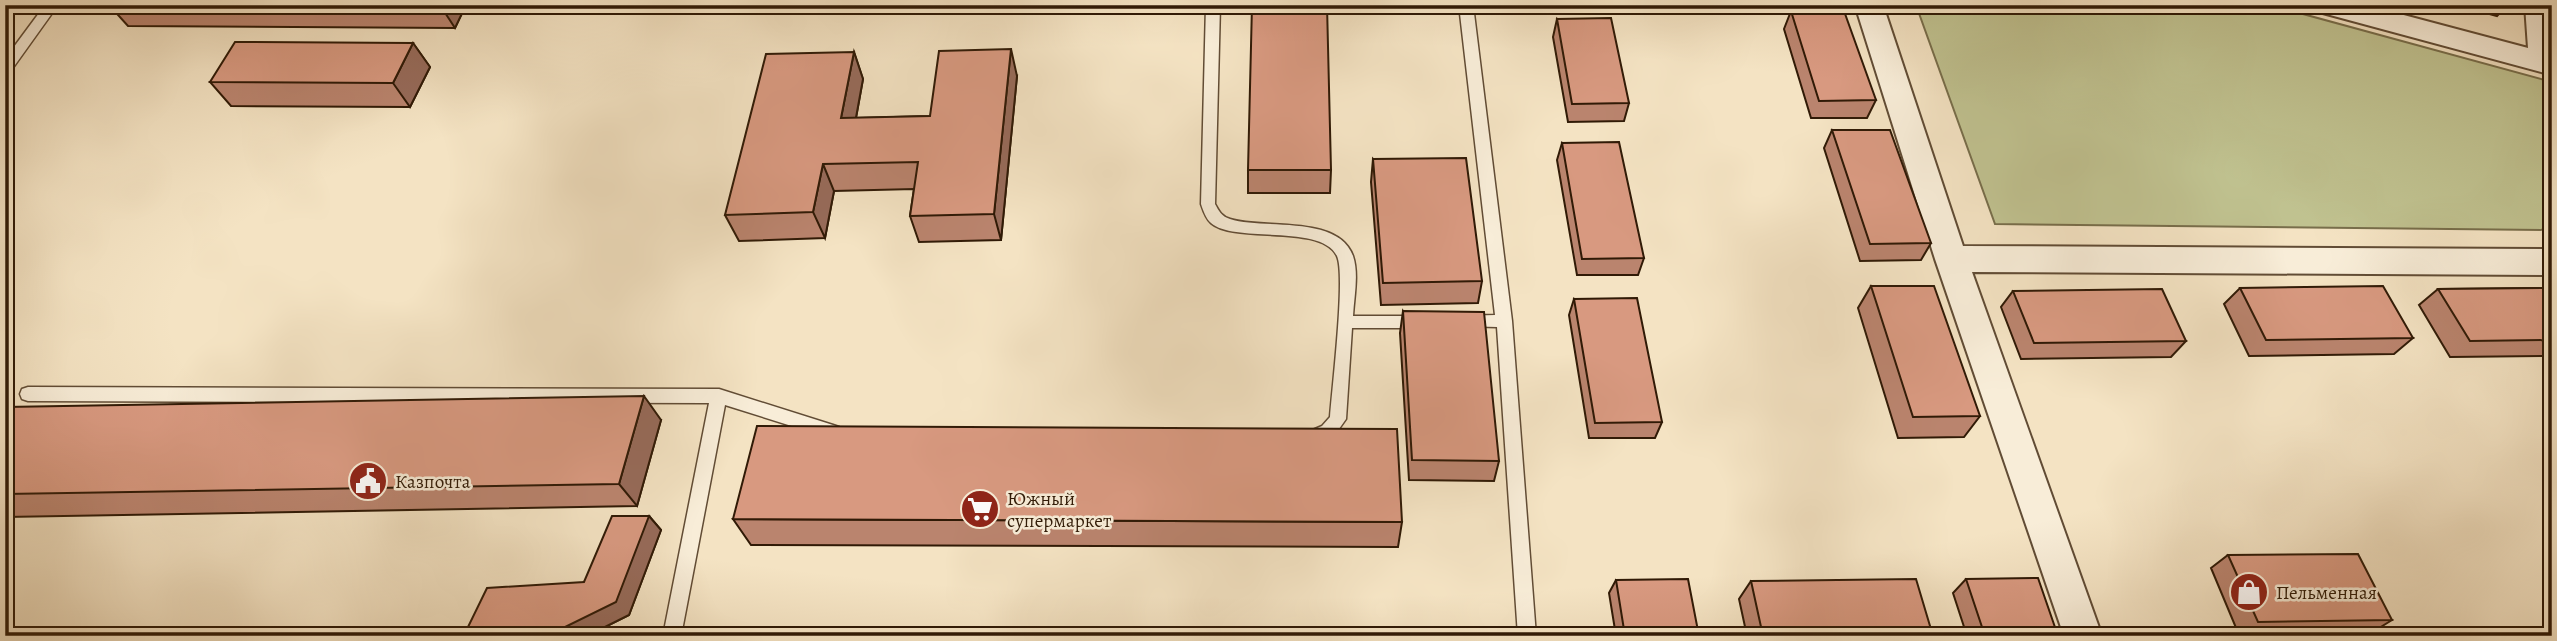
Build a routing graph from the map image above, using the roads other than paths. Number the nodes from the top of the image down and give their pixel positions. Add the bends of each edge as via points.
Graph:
1 (52, 5) edge
2 (1213, 5) edge
3 (1465, 5) edge
4 (1869, 5) edge
5 (2329, 5) edge
6 (2539, 5) edge
7 (2548, 64) edge
8 (5, 69) edge
9 (1951, 259) junction
10 (2552, 262) edge
11 (1504, 321) junction
12 (1345, 323) junction
13 (28, 394) dead end
14 (719, 397) junction
15 (845, 432) edge
16 (1300, 437) edge
17 (672, 636) edge
18 (1527, 636) edge
19 (2083, 636) edge

1 - 8 lane
2 - 12 lane via 1208,204 1215,218 1228,225 1323,236 1340,245 1346,259
3 - 11 lane
4 - 9 street
5 - 7 street
6 - 7 street
9 - 10 street
9 - 19 street
11 - 12 lane
11 - 18 lane
12 - 16 lane via 1338,419 1328,431
13 - 14 lane
14 - 15 lane
14 - 17 lane

